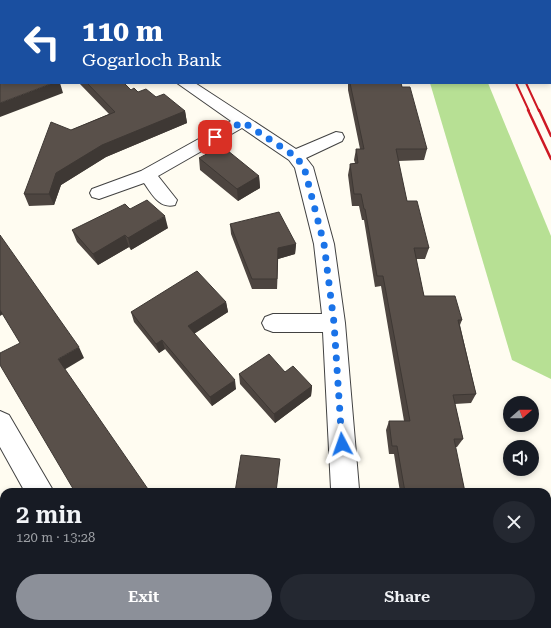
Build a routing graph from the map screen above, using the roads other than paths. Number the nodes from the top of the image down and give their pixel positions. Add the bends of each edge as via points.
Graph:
1 (186, 84) edge
2 (243, 122) junction
3 (336, 137) dead end
4 (295, 156) junction
5 (147, 175) junction
6 (99, 193) dead end
7 (168, 200) dead end
8 (273, 323) dead end
9 (334, 323) junction
10 (0, 423) edge
11 (38, 488) edge
12 (345, 488) edge

1 - 2 street
2 - 4 street
2 - 5 street
3 - 4 street
4 - 9 street via 304,167 324,244
5 - 6 street
5 - 7 street
8 - 9 street
9 - 12 street
10 - 11 street

